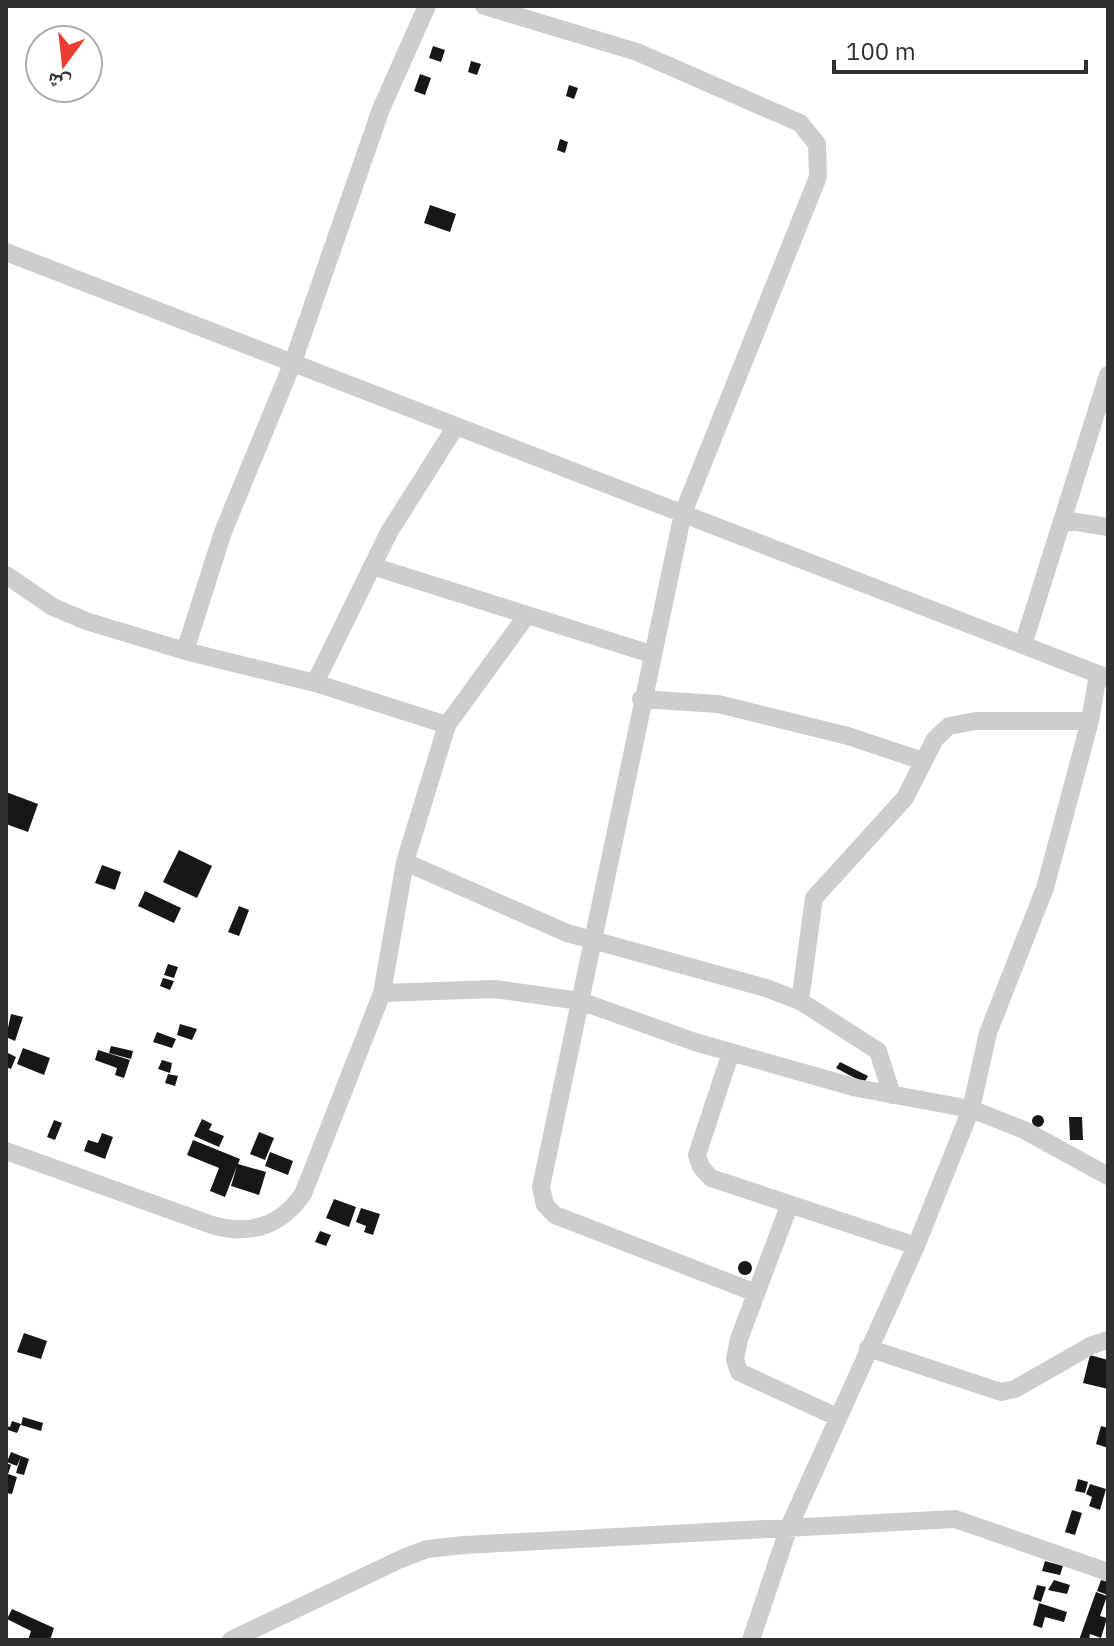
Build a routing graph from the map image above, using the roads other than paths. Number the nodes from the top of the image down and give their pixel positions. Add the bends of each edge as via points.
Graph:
1 (427, 6) edge
2 (484, 6) edge
3 (6, 252) edge
4 (293, 362) junction
5 (1108, 375) edge
6 (456, 426) junction
7 (683, 513) junction
8 (1063, 520) junction
9 (1108, 527) edge
10 (372, 566) junction
11 (6, 575) edge
12 (527, 615) junction
13 (1023, 645) junction
14 (185, 651) junction
15 (651, 654) junction
16 (1103, 676) edge
17 (315, 683) junction
18 (641, 699) junction
19 (1090, 721) junction
20 (447, 725) junction
21 (923, 761) junction
22 (405, 862) junction
23 (595, 940) junction
24 (382, 993) junction
25 (580, 1001) junction
26 (800, 1001) junction
27 (731, 1052) junction
28 (892, 1095) junction
29 (971, 1109) junction
30 (6, 1151) edge
31 (1108, 1176) edge
32 (789, 1206) junction
33 (916, 1246) junction
34 (756, 1293) junction
35 (1108, 1340) edge
36 (868, 1348) junction
37 (837, 1417) junction
38 (789, 1527) junction
39 (1108, 1572) edge
40 (255, 1635) edge
41 (231, 1640) edge
42 (751, 1640) edge

1 - 4 street via 381,109
2 - 7 street via 637,52 800,123 817,144 818,177
3 - 4 street
4 - 6 street
4 - 14 street via 223,532
5 - 8 street
6 - 7 street
6 - 10 street
7 - 13 street
7 - 15 street
8 - 9 street
8 - 13 street
10 - 12 street
10 - 17 street
11 - 14 street via 64,612
12 - 15 street
12 - 20 street
13 - 16 street
14 - 17 street
15 - 18 street
16 - 19 street
17 - 20 street
18 - 21 street via 718,704
18 - 23 street
19 - 21 street via 976,721 949,726
19 - 29 street via 1045,888 988,1033
20 - 22 street
21 - 26 street via 905,798 814,898
22 - 23 street via 567,933
22 - 24 street
23 - 25 street
23 - 26 street
24 - 25 street via 495,989
24 - 30 street via 303,1194 271,1224 227,1229
25 - 27 street
25 - 34 street via 541,1187 545,1205 555,1215
26 - 28 street via 878,1051
27 - 28 street
27 - 32 street via 697,1155 701,1167 711,1178
28 - 29 street
29 - 31 street via 1024,1130
29 - 33 street
32 - 33 street
32 - 34 street
33 - 36 street
34 - 37 street via 739,1339 739,1372
35 - 36 street via 1001,1392
36 - 37 street
37 - 38 street
38 - 39 street via 955,1519
38 - 40 street via 427,1549
38 - 42 street
40 - 41 street

